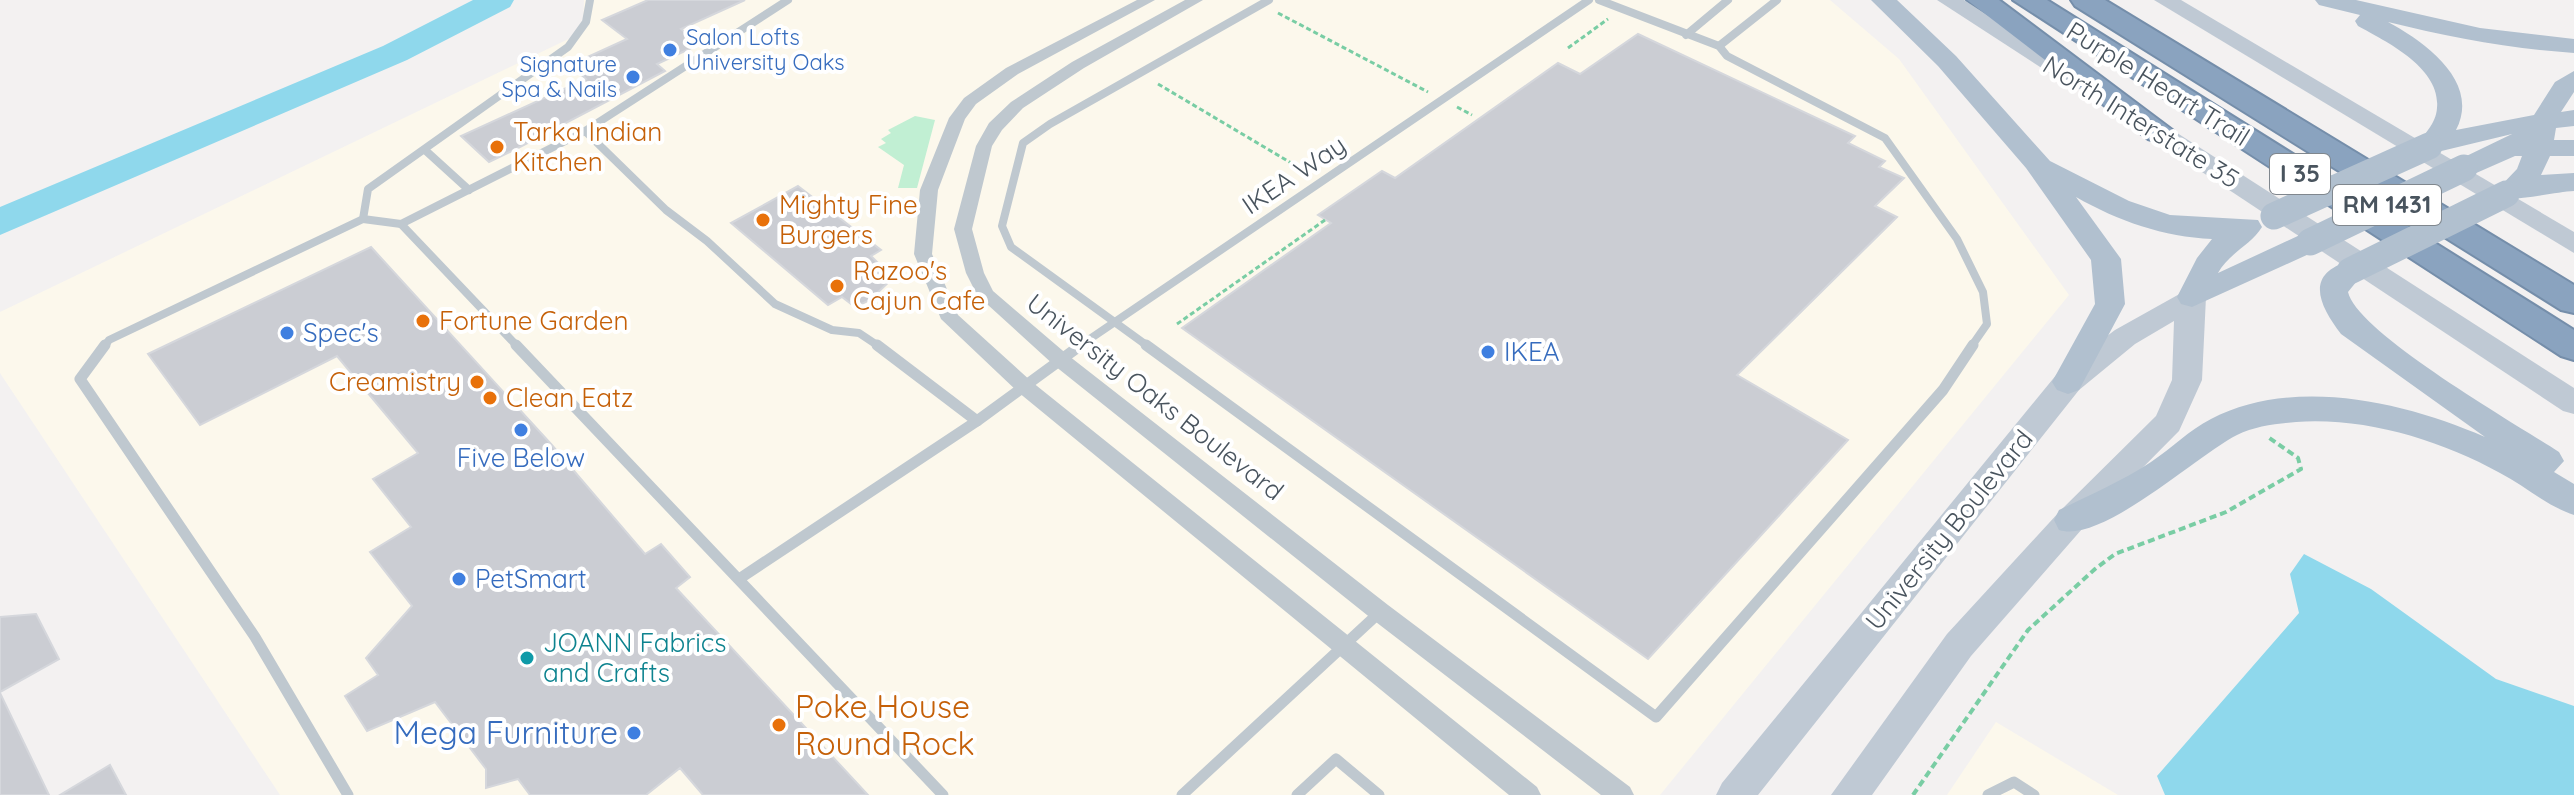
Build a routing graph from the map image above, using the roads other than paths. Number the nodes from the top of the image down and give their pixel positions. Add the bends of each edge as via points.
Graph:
1 (590, 0) edge
2 (788, 0) edge
3 (1148, 0) edge
4 (1196, 0) edge
5 (1269, 0) edge
6 (1589, 0) edge
7 (1599, 0) edge
8 (1728, 0) edge
9 (1777, 0) edge
10 (1883, 0) edge
11 (1948, 0) edge
12 (1981, 0) edge
13 (2027, 0) edge
14 (2085, 0) edge
15 (2165, 0) edge
16 (2319, 0) edge
17 (2327, 0) edge
18 (1686, 35) junction
19 (1719, 46) junction
20 (2574, 46) edge
21 (2574, 79) edge
22 (2574, 118) edge
23 (585, 131) junction
24 (2159, 132) junction
25 (2541, 135) junction
26 (2429, 146) junction
27 (2574, 148) edge
28 (425, 150) junction
29 (2036, 162) junction
30 (2574, 182) edge
31 (469, 190) junction
32 (2508, 193) junction
33 (363, 219) junction
34 (2260, 221) junction
35 (401, 224) junction
36 (2574, 244) edge
37 (2192, 297) junction
38 (2574, 301) edge
39 (1112, 323) junction
40 (2574, 347) edge
41 (1062, 361) junction
42 (2068, 382) junction
43 (1025, 387) junction
44 (2574, 403) edge
45 (977, 421) junction
46 (2574, 479) edge
47 (2574, 501) edge
48 (2071, 520) junction
49 (739, 579) junction
50 (1380, 612) junction
51 (1342, 647) junction
52 (1186, 794) edge
53 (348, 795) edge
54 (943, 795) edge
55 (1297, 795) edge
56 (1379, 795) edge
57 (1528, 795) edge
58 (1621, 795) edge
59 (1735, 795) edge
60 (1850, 795) edge
61 (1988, 795) edge
62 (2034, 795) edge

1 - 28 lane via 586,22 568,47
2 - 23 lane
3 - 43 street via 1012,71 970,101 957,118 929,190 923,254 950,319
4 - 41 street, University Oaks Boulevard via 1017,105 984,146 963,229 975,273 1001,311
5 - 39 lane via 1023,143 1002,226 1011,247
6 - 39 lane, IKEA Way
7 - 18 lane
8 - 18 lane
9 - 19 lane
10 - 29 main road via 1947,61
11 - 24 main road, North Interstate 35
12 - 24 highway
13 - 40 highway, Purple Heart Trail / I 35
14 - 38 highway, Purple Heart Trail / I 35
15 - 36 main road
16 - 26 main road via 2388,32 2438,72 2450,94 2451,111
17 - 20 main road via 2464,34
18 - 19 lane
19 - 39 lane via 1727,56 1885,138 1957,239 1983,292 1987,324 1943,390 1656,717
21 - 25 main road via 2552,97
22 - 25 main road, RM 1431
23 - 31 lane
23 - 45 lane via 775,304 832,330 859,333
24 - 44 main road, North Interstate 35
25 - 26 main road, RM 1431 via 2485,130
25 - 27 main road
25 - 32 main road via 2531,168
25 - 37 main road, University Boulevard / RM 1431, bridge
26 - 34 main road, RM 1431, bridge
28 - 31 lane
28 - 33 lane via 368,189
29 - 34 main road via 2136,215 2209,230
29 - 42 main road via 2097,243 2110,270 2110,304
30 - 32 main road
31 - 35 lane
32 - 46 main road, bridge via 2350,271 2333,292 2346,320 2431,385
33 - 35 lane
33 - 53 lane via 109,340 80,379 255,637
34 - 37 main road, RM 1431 via 2217,248
35 - 49 lane
37 - 42 main road, University Boulevard via 2117,343
37 - 48 main road via 2187,380 2168,423
39 - 41 lane, IKEA Way
41 - 43 lane, IKEA Way
41 - 50 street, University Oaks Boulevard
42 - 59 main road, University Boulevard
43 - 45 lane, IKEA Way
43 - 51 street
45 - 49 lane, IKEA Way
47 - 48 main road via 2498,456 2452,437 2368,417 2306,410 2262,414 2230,424 2143,484
48 - 60 main road via 1959,645
49 - 54 lane
50 - 51 lane
50 - 58 street, University Oaks Boulevard
51 - 52 lane
51 - 57 street
55 - 56 lane via 1336,759
61 - 62 lane via 2014,782

